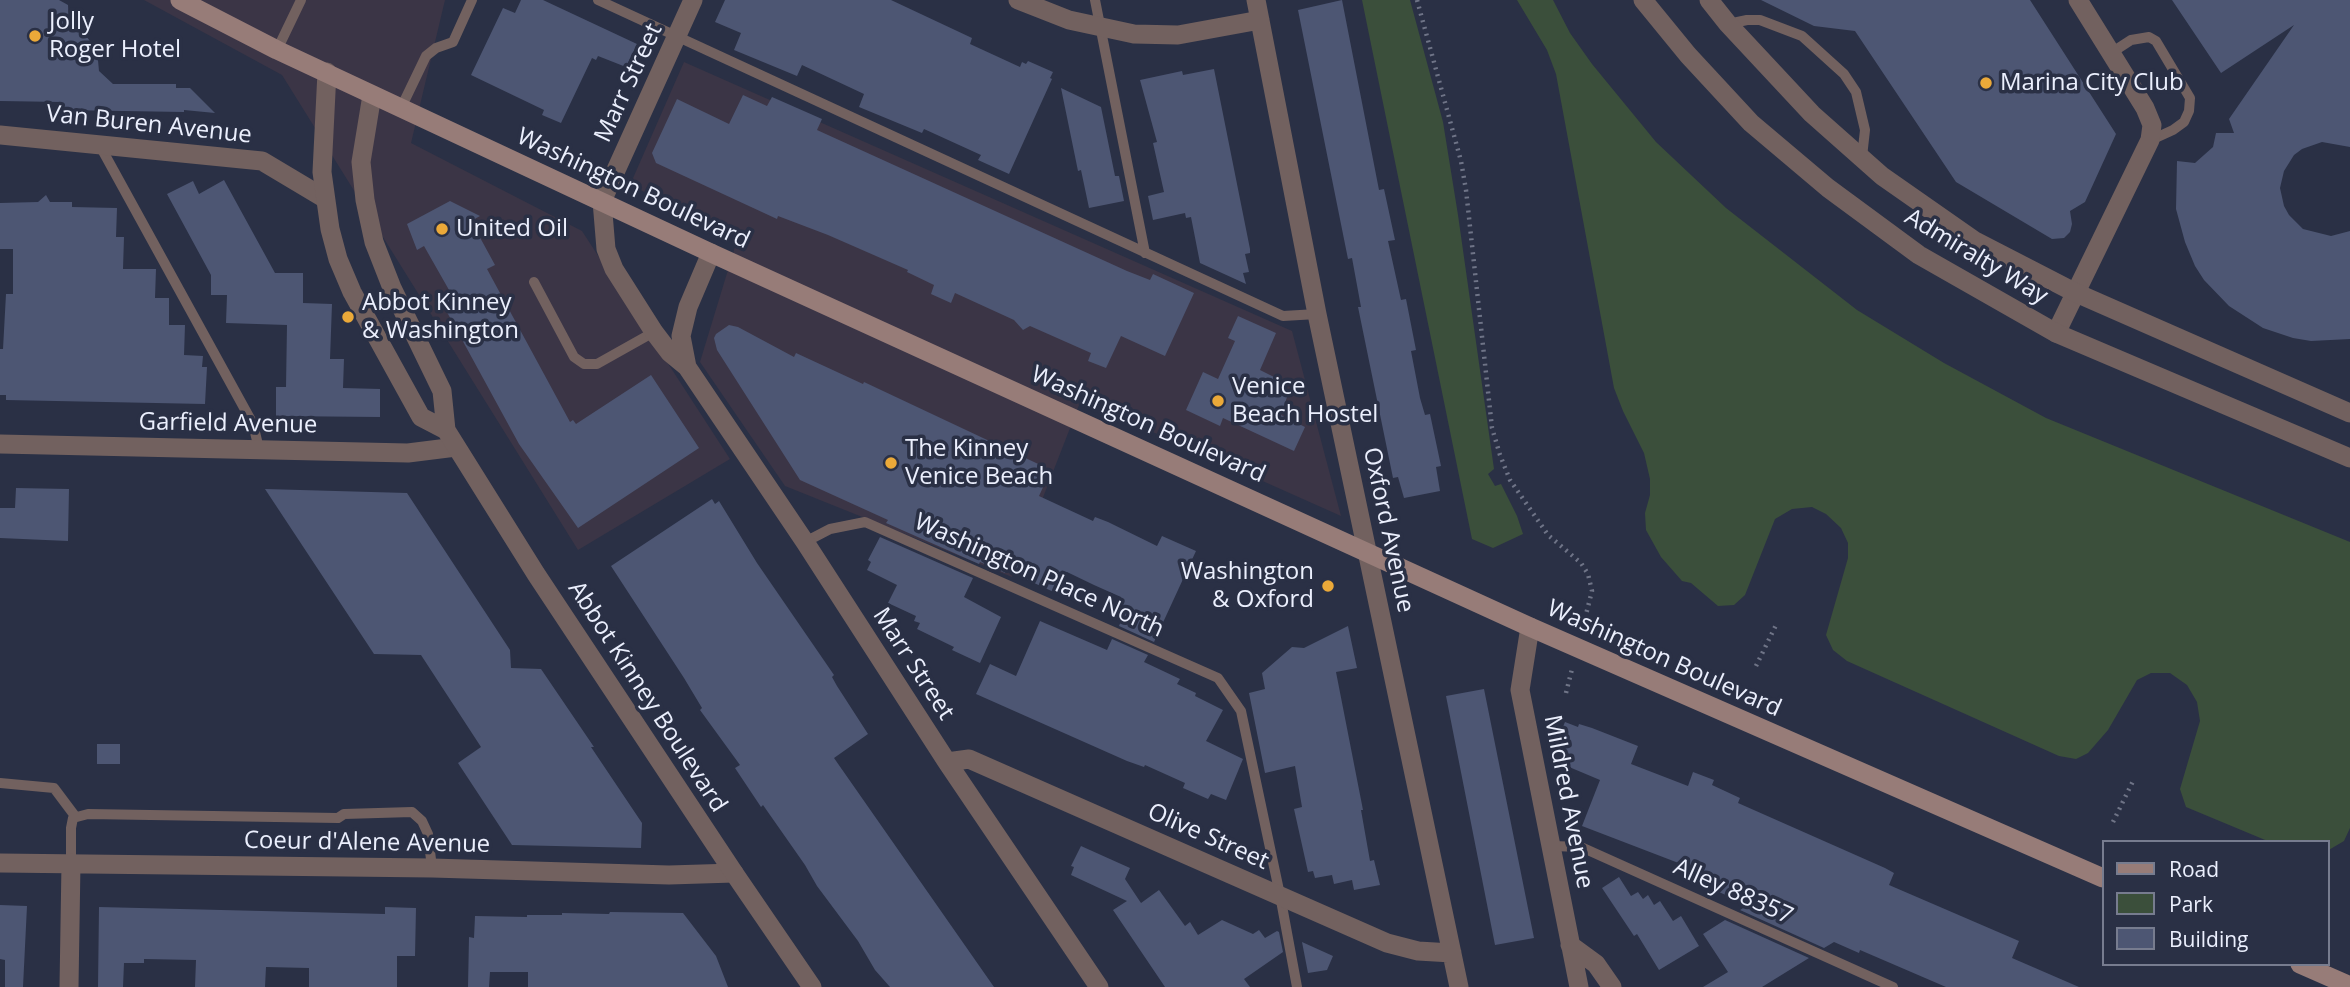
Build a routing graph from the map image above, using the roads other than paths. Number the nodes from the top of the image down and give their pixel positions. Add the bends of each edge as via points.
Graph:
1 (180, 0) edge
2 (301, 0) edge
3 (472, 0) edge
4 (598, 0) edge
5 (693, 0) edge
6 (1018, 0) edge
7 (1096, 0) edge
8 (1256, 0) edge
9 (1643, 0) edge
10 (1709, 0) edge
11 (2078, 0) edge
12 (1260, 20) junction
13 (1728, 24) junction
14 (1101, 28) junction
15 (677, 37) junction
16 (277, 50) junction
17 (2111, 53) junction
18 (327, 72) junction
19 (373, 95) junction
20 (401, 108) junction
21 (0, 135) edge
22 (2150, 140) junction
23 (99, 144) junction
24 (1862, 157) junction
25 (324, 198) junction
26 (602, 201) junction
27 (711, 253) junction
28 (1145, 253) junction
29 (534, 282) dead end
30 (2074, 292) junction
31 (1317, 314) junction
32 (654, 332) junction
33 (2056, 333) junction
34 (687, 367) junction
35 (2350, 412) edge
36 (446, 430) junction
37 (0, 444) edge
38 (456, 447) junction
39 (259, 449) junction
40 (2350, 458) edge
41 (805, 542) junction
42 (1366, 552) junction
43 (1530, 627) junction
44 (947, 762) junction
45 (0, 783) edge
46 (75, 816) junction
47 (1553, 846) junction
48 (0, 863) edge
49 (71, 863) junction
50 (432, 868) junction
51 (734, 873) junction
52 (2102, 878) edge
53 (1280, 895) junction
54 (1570, 945) junction
55 (1452, 953) junction
56 (2305, 966) edge
57 (2350, 986) edge
58 (69, 987) edge
59 (812, 987) edge
60 (1099, 987) edge
61 (1297, 987) edge
62 (1459, 987) edge
63 (1579, 987) edge
64 (1612, 987) edge
65 (1893, 987) edge

1 - 16 main road, Washington Boulevard
2 - 16 lane
3 - 20 lane via 453,41 426,56
4 - 15 lane
5 - 15 street, Marr Street
6 - 14 street
7 - 14 lane
8 - 12 street, Oxford Avenue
9 - 33 street, Admiralty Way via 1751,123 1828,188 1919,255
10 - 13 street, Admiralty Way
11 - 17 street
12 - 14 street via 1178,35
12 - 31 street, Oxford Avenue
13 - 24 street, Admiralty Way via 1812,114
13 - 24 lane via 1760,20 1802,36 1844,74 1856,92 1865,130
14 - 28 lane
15 - 26 street, Marr Street
15 - 28 lane
16 - 18 main road, Washington Boulevard
17 - 22 street via 2145,108 2152,125
17 - 22 lane via 2141,37 2156,41 2190,99 2184,122
18 - 19 main road, Washington Boulevard
18 - 25 street, Abbot Kinney Boulevard
19 - 20 main road, Washington Boulevard
19 - 36 street, Abbot Kinney Boulevard via 361,162 367,211 392,288 442,391
20 - 26 main road, Washington Boulevard
21 - 23 street, Van Buren Avenue
22 - 30 street
23 - 25 street, Van Buren Avenue via 262,161
23 - 39 lane via 253,424
24 - 30 street, Admiralty Way via 1975,241
25 - 36 street, Abbot Kinney Boulevard via 338,259 352,292 421,416
26 - 27 main road, Washington Boulevard
26 - 32 street, Marr Street via 606,249
27 - 34 street, Marr Street via 681,336
27 - 42 main road, Washington Boulevard
28 - 31 lane via 1283,316
29 - 32 lane via 574,357 584,364 597,364
30 - 33 street
30 - 35 street, Admiralty Way
31 - 42 street, Oxford Avenue
32 - 34 street, Marr Street
33 - 40 street, Admiralty Way
34 - 41 street, Marr Street
36 - 38 street, Abbot Kinney Boulevard
37 - 39 street, Garfield Avenue
38 - 39 street, Garfield Avenue via 408,453
38 - 51 street, Abbot Kinney Boulevard
41 - 44 street, Marr Street
41 - 53 lane, Washington Place North via 830,529 865,522 1217,678 1241,711
42 - 43 main road, Washington Boulevard
42 - 55 street, Oxford Avenue
43 - 47 street, Mildred Avenue via 1520,690
43 - 52 main road, Washington Boulevard
44 - 53 street, Olive Street via 970,759
44 - 60 street, Marr Street
45 - 46 lane via 54,788
46 - 49 lane
46 - 50 lane via 338,818 344,814 412,812 428,834
47 - 54 street, Mildred Avenue
47 - 65 lane, Alley 88357 via 1581,847
48 - 49 street, Coeur d'Alene Avenue
49 - 50 street, Coeur d'Alene Avenue
49 - 58 street
50 - 51 street, Coeur d'Alene Avenue
51 - 59 street, Abbot Kinney Boulevard
53 - 55 street, Olive Street via 1387,943
53 - 61 lane
54 - 63 street, Mildred Avenue
54 - 64 street via 1596,964
55 - 62 street, Oxford Avenue
56 - 57 main road

